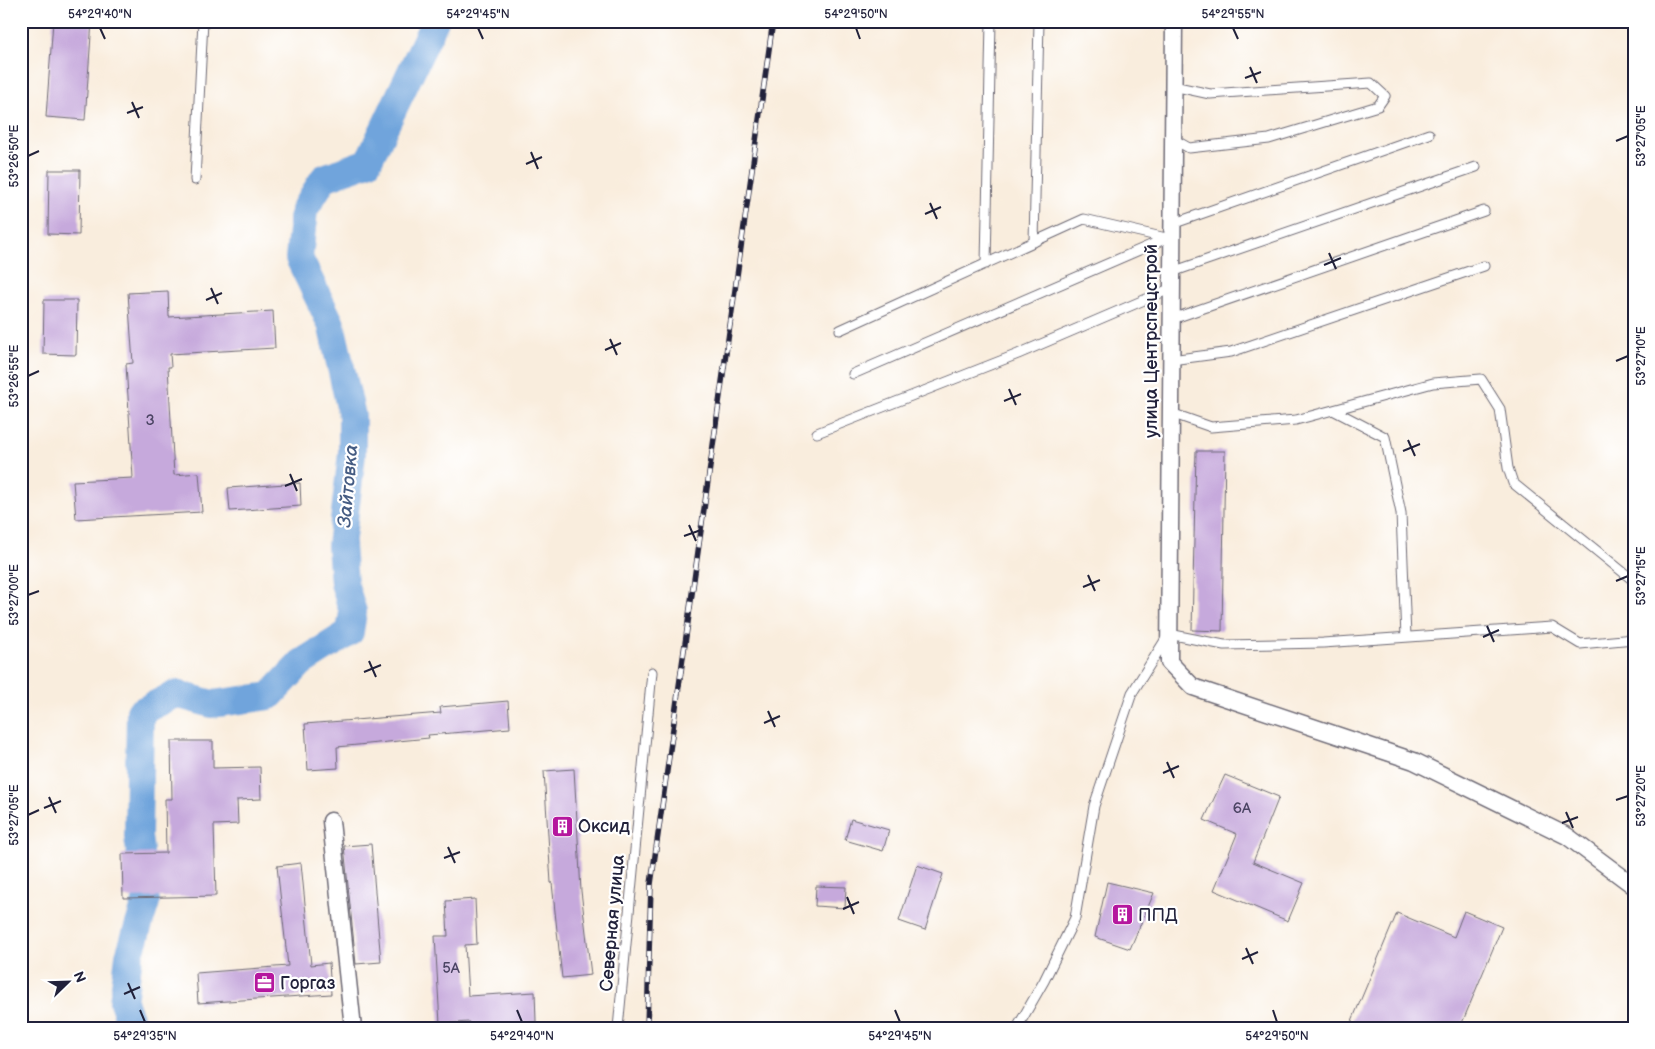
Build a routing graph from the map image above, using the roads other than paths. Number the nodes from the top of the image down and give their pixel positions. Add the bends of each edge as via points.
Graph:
1 (203, 21) edge
2 (991, 21) edge
3 (1039, 21) edge
4 (1174, 21) edge
5 (1173, 86) junction
6 (1429, 134) dead end
7 (1173, 139) junction
8 (1476, 167) dead end
9 (196, 180) dead end
10 (1484, 212) dead end
11 (1170, 233) junction
12 (1034, 242) junction
13 (986, 264) junction
14 (1484, 266) dead end
15 (1172, 280) junction
16 (1172, 319) junction
17 (840, 330) dead end
18 (1171, 360) junction
19 (854, 374) dead end
20 (1334, 410) junction
21 (1171, 413) junction
22 (817, 434) dead end
23 (1634, 581) edge
24 (1169, 634) junction
25 (1406, 637) junction
26 (1634, 639) edge
27 (652, 672) dead end
28 (331, 821) dead end
29 (1634, 886) edge
30 (107, 1028) edge
31 (159, 1028) edge
32 (353, 1028) edge
33 (618, 1028) edge
34 (1017, 1028) edge

1 - 9 lane
2 - 13 lane
3 - 12 lane
4 - 5 street, улица Центрспецстрой
5 - 7 street, улица Центрспецстрой
5 - 7 lane via 1210,94 1371,83 1385,96 1378,106 1269,138 1189,148
6 - 11 lane
7 - 11 street, улица Центрспецстрой
8 - 15 lane
10 - 16 lane
11 - 12 lane via 1084,219
11 - 15 street, улица Центрспецстрой
11 - 19 lane
12 - 13 lane
13 - 17 lane
14 - 18 lane via 1231,352
15 - 16 street, улица Центрспецстрой
15 - 22 lane via 1018,354
16 - 18 street, улица Центрспецстрой
18 - 21 street, улица Центрспецстрой
20 - 21 lane via 1296,420 1212,427
20 - 23 lane via 1434,383 1481,379 1500,409 1513,483
20 - 25 lane via 1385,437 1401,513
21 - 24 street, улица Центрспецстрой
24 - 25 lane via 1224,645
24 - 29 street, улица Центрспецстрой via 1169,662 1193,687 1414,761 1567,836
24 - 34 lane via 1132,693 1094,806 1075,918
25 - 26 lane via 1552,627 1580,644
27 - 33 lane, Северная улица
28 - 32 street
30 - 31 lane

